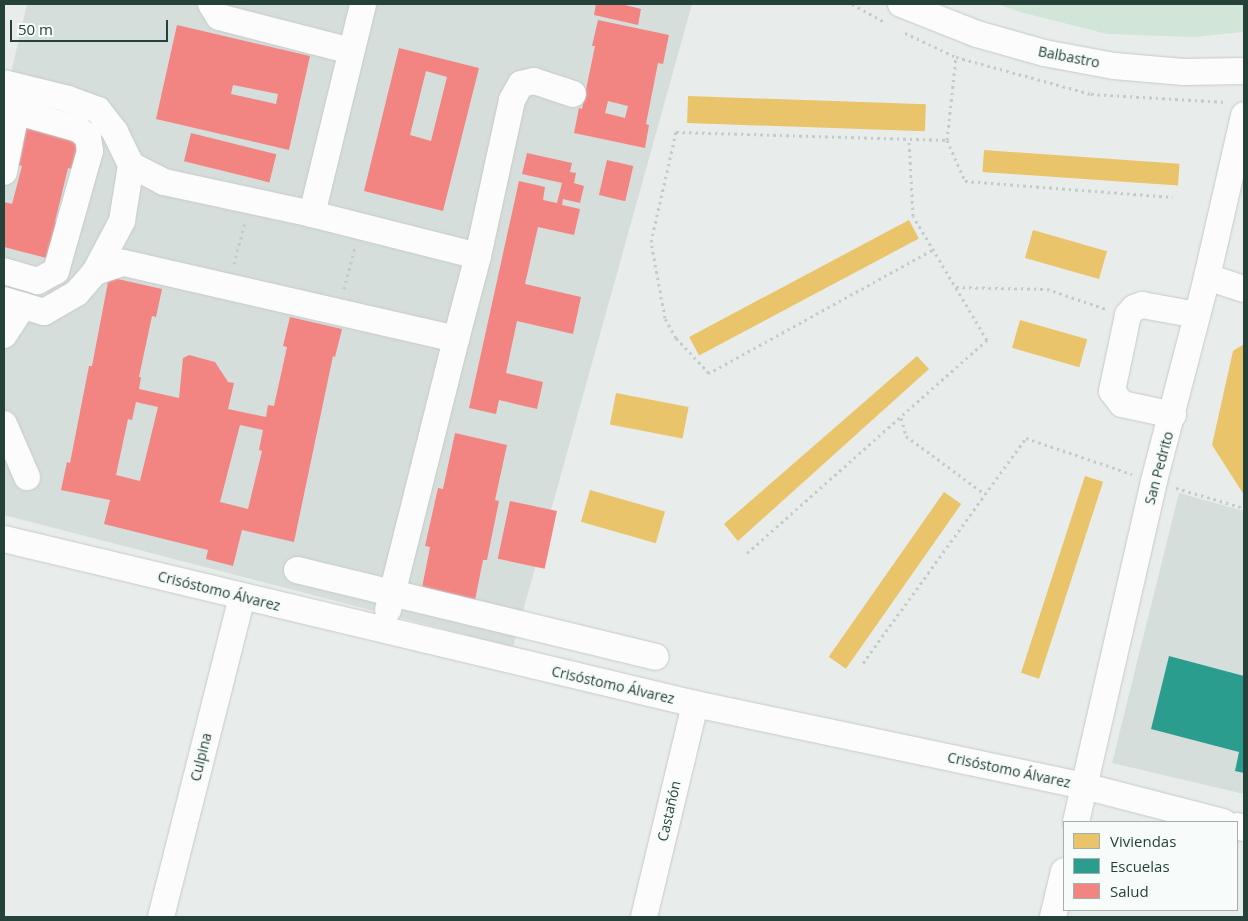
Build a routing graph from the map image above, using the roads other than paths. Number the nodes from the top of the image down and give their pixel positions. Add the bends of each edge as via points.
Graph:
1 (211, 4) edge
2 (363, 4) edge
3 (901, 4) edge
4 (351, 51) junction
5 (1244, 71) edge
6 (572, 94) dead end
7 (12, 97) edge
8 (1244, 115) edge
9 (130, 165) junction
10 (4, 172) edge
11 (312, 214) junction
12 (478, 256) junction
13 (4, 271) edge
14 (95, 272) junction
15 (1207, 277) junction
16 (1244, 289) edge
17 (14, 303) edge
18 (1197, 314) junction
19 (4, 334) edge
20 (456, 339) junction
21 (1173, 415) junction
22 (4, 424) edge
23 (27, 477) dead end
24 (4, 539) edge
25 (297, 570) dead end
26 (392, 593) junction
27 (242, 597) junction
28 (383, 630) junction
29 (656, 658) dead end
30 (695, 704) junction
31 (1084, 786) junction
32 (1076, 821) edge
33 (1219, 821) edge
34 (1063, 875) edge
35 (161, 917) edge
36 (644, 917) edge
37 (1053, 917) edge

1 - 4 street via 219,17
2 - 4 street
3 - 5 street, Balbastro via 976,34 1044,53 1114,66 1184,72
4 - 11 street
6 - 12 street via 534,81 521,84 512,100
7 - 9 street via 68,98 98,110 115,132
7 - 10 street
7 - 13 street via 78,130 88,137 90,151 56,272 38,281
8 - 15 street, San Pedrito
9 - 11 street via 164,182
9 - 14 street via 122,221
11 - 12 street
12 - 20 street
14 - 17 street via 77,293 44,312
14 - 20 street via 123,263
15 - 16 street
15 - 18 street, San Pedrito
17 - 19 street
18 - 21 street, San Pedrito
18 - 21 street via 1142,305 1134,308 1128,316 1112,391 1122,404
20 - 26 street
21 - 31 street, San Pedrito via 1154,481
22 - 23 street
24 - 27 street, Crisóstomo Álvarez
25 - 26 street
26 - 28 street
26 - 29 street
27 - 28 street, Crisóstomo Álvarez
27 - 35 street, Culpina
28 - 30 street, Crisóstomo Álvarez
30 - 31 street, Crisóstomo Álvarez
30 - 36 street, Castañón
31 - 32 street, San Pedrito
31 - 33 street, Crisóstomo Álvarez
34 - 37 street

